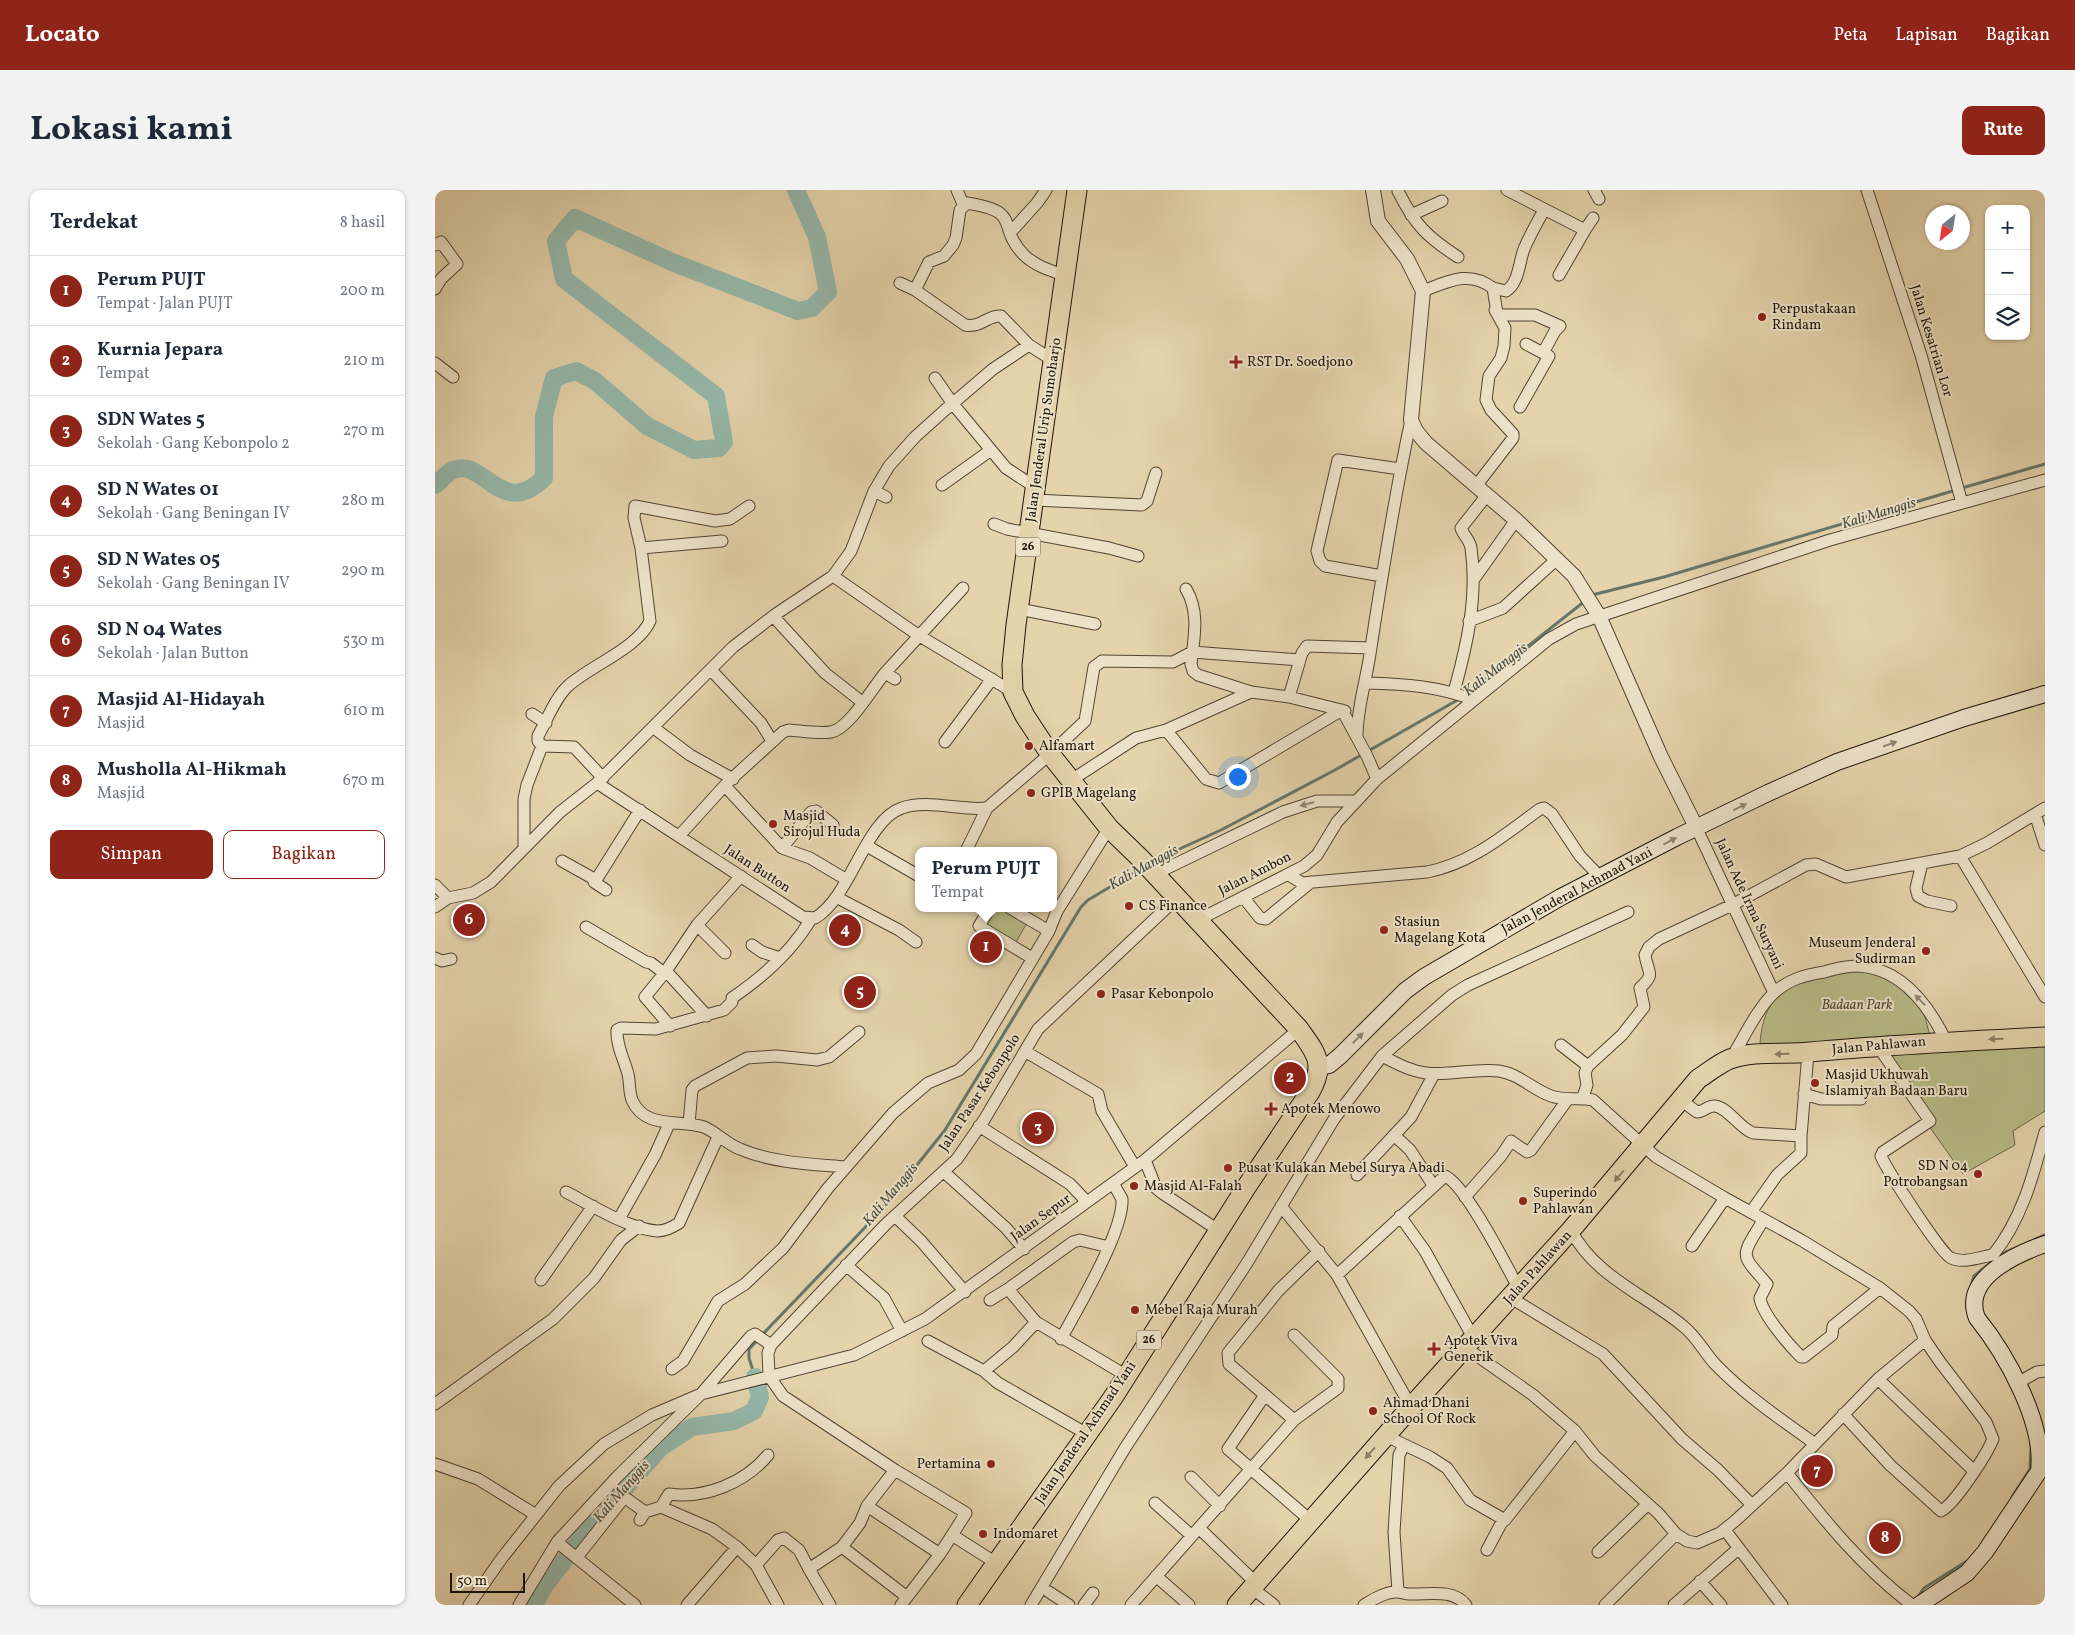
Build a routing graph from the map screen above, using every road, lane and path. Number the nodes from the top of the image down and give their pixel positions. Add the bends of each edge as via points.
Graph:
1 (957, 190) edge
2 (1046, 190) edge
3 (1373, 190) edge
4 (1398, 190) edge
5 (1507, 190) edge
6 (1867, 190) edge
7 (1074, 191) edge
8 (1442, 201) dead end
9 (963, 204) junction
10 (1544, 210) junction
11 (1411, 215) junction
12 (1593, 218) dead end
13 (1585, 230) junction
14 (1010, 233) junction
15 (435, 245) edge
16 (1459, 258) dead end
17 (1559, 275) dead end
18 (1066, 276) junction
19 (899, 283) dead end
20 (1493, 287) junction
21 (435, 289) edge
22 (915, 290) junction
23 (1423, 291) junction
24 (1508, 315) junction
25 (1509, 340) dead end
26 (1029, 344) junction
27 (1526, 344) dead end
28 (1543, 353) junction
29 (1054, 361) junction
30 (435, 363) edge
31 (453, 377) dead end
32 (935, 378) dead end
33 (953, 404) junction
34 (1519, 407) dead end
35 (1411, 420) junction
36 (991, 450) junction
37 (1400, 469) junction
38 (1156, 473) dead end
39 (2045, 480) edge
40 (942, 485) dead end
41 (874, 491) junction
42 (1481, 491) junction
43 (1035, 494) junction
44 (886, 497) dead end
45 (1962, 503) junction
46 (749, 506) dead end
47 (1516, 520) junction
48 (994, 524) dead end
49 (1030, 531) junction
50 (722, 540) dead end
51 (641, 548) junction
52 (1138, 556) dead end
53 (1557, 559) junction
54 (833, 576) junction
55 (1382, 576) junction
56 (1474, 579) junction
57 (963, 588) dead end
58 (1185, 588) dead end
59 (1019, 610) junction
60 (1595, 610) junction
61 (773, 616) junction
62 (1469, 621) junction
63 (1095, 624) dead end
64 (918, 635) junction
65 (1371, 648) junction
66 (1192, 652) junction
67 (1300, 660) junction
68 (711, 670) junction
69 (885, 672) junction
70 (895, 679) dead end
71 (992, 679) junction
72 (1366, 683) junction
73 (1013, 692) junction
74 (1251, 692) junction
75 (2045, 694) edge
76 (1465, 696) junction
77 (1289, 697) junction
78 (861, 702) junction
79 (1342, 710) junction
80 (1359, 713) junction
81 (532, 714) dead end
82 (546, 722) junction
83 (654, 728) junction
84 (1166, 730) junction
85 (1357, 738) junction
86 (772, 742) junction
87 (945, 742) dead end
88 (542, 746) junction
89 (1050, 754) junction
90 (1377, 779) junction
91 (600, 780) junction
92 (730, 781) junction
93 (1070, 781) junction
94 (1355, 801) junction
95 (987, 808) junction
96 (640, 810) junction
97 (2040, 811) edge
98 (833, 825) dead end
99 (1109, 828) junction
100 (1697, 828) junction
101 (679, 836) junction
102 (2045, 845) edge
103 (867, 846) junction
104 (524, 847) junction
105 (968, 847) edge
106 (782, 848) junction
107 (1960, 856) junction
108 (562, 860) dead end
109 (1923, 863) junction
110 (1149, 868) junction
111 (915, 874) edge
112 (1289, 875) junction
113 (741, 876) junction
114 (1601, 878) junction
115 (596, 880) junction
116 (847, 880) junction
117 (1311, 882) junction
118 (435, 885) edge
119 (606, 890) dead end
120 (836, 897) junction
121 (1243, 897) junction
122 (447, 898) junction
123 (1177, 898) junction
124 (1732, 905) junction
125 (1951, 906) dead end
126 (435, 907) edge
127 (1057, 911) edge
128 (988, 912) edge
129 (1017, 912) edge
130 (1057, 912) edge
131 (1628, 912) dead end
132 (811, 919) junction
133 (1198, 920) junction
134 (697, 925) junction
135 (586, 927) dead end
136 (1049, 930) junction
137 (916, 942) dead end
138 (752, 945) dead end
139 (725, 953) dead end
140 (435, 958) edge
141 (780, 958) junction
142 (1032, 958) junction
143 (451, 959) dead end
144 (665, 972) junction
145 (1774, 993) junction
146 (2045, 997) edge
147 (707, 1016) junction
148 (670, 1026) junction
149 (1299, 1029) junction
150 (859, 1032) dead end
151 (2045, 1037) edge
152 (1946, 1041) junction
153 (1561, 1045) dead end
154 (1877, 1045) junction
155 (1026, 1052) junction
156 (1808, 1053) junction
157 (1382, 1056) junction
158 (1731, 1059) junction
159 (1588, 1066) junction
160 (1319, 1067) junction
161 (1434, 1074) junction
162 (1804, 1094) junction
163 (1583, 1097) junction
164 (1568, 1099) junction
165 (1861, 1099) dead end
166 (1681, 1100) junction
167 (669, 1124) junction
168 (689, 1124) junction
169 (979, 1126) junction
170 (2045, 1132) edge
171 (1395, 1136) junction
172 (1801, 1136) junction
173 (718, 1137) junction
174 (1643, 1147) junction
175 (1140, 1163) junction
176 (845, 1167) junction
177 (944, 1172) junction
178 (1357, 1174) dead end
179 (1113, 1183) junction
180 (1433, 1185) junction
181 (566, 1192) dead end
182 (1465, 1197) junction
183 (1725, 1198) junction
184 (1087, 1202) junction
185 (593, 1206) junction
186 (1281, 1206) junction
187 (1751, 1212) junction
188 (895, 1216) junction
189 (1401, 1216) junction
190 (622, 1220) junction
191 (1761, 1224) dead end
192 (639, 1226) junction
193 (1218, 1230) junction
194 (1571, 1230) junction
195 (621, 1240) junction
196 (2045, 1244) edge
197 (1109, 1246) junction
198 (1692, 1246) dead end
199 (1024, 1249) junction
200 (1319, 1251) junction
201 (1997, 1256) junction
202 (846, 1266) junction
203 (1337, 1276) junction
204 (541, 1280) dead end
205 (1880, 1288) junction
206 (1008, 1289) junction
207 (965, 1292) junction
208 (1515, 1294) junction
209 (991, 1300) dead end
210 (1036, 1322) junction
211 (902, 1331) junction
212 (1294, 1335) dead end
213 (1061, 1340) junction
214 (1925, 1340) junction
215 (766, 1341) junction
216 (928, 1341) dead end
217 (1470, 1343) junction
218 (672, 1369) dead end
219 (984, 1370) junction
220 (2045, 1371) edge
221 (1127, 1376) junction
222 (766, 1379) junction
223 (1878, 1379) junction
224 (2021, 1381) junction
225 (701, 1394) junction
226 (1265, 1395) junction
227 (435, 1404) edge
228 (1411, 1407) junction
229 (1843, 1414) junction
230 (1294, 1420) junction
231 (1575, 1431) junction
232 (1087, 1434) junction
233 (1385, 1436) junction
234 (1814, 1443) junction
235 (1404, 1445) junction
236 (768, 1456) dead end
237 (435, 1464) edge
238 (1252, 1469) junction
239 (895, 1470) junction
240 (1974, 1471) junction
241 (1787, 1473) junction
242 (1191, 1477) dead end
243 (1155, 1503) dead end
244 (1647, 1504) junction
245 (1752, 1505) junction
246 (867, 1506) junction
247 (1220, 1506) junction
248 (661, 1507) junction
249 (536, 1515) junction
250 (1504, 1518) junction
251 (1311, 1521) junction
252 (1725, 1530) junction
253 (1196, 1533) junction
254 (952, 1534) junction
255 (1676, 1534) junction
256 (559, 1544) junction
257 (737, 1547) junction
258 (842, 1547) junction
259 (1739, 1549) junction
260 (1487, 1550) dead end
261 (1598, 1552) dead end
262 (940, 1554) junction
263 (576, 1556) junction
264 (996, 1563) junction
265 (756, 1565) junction
266 (809, 1569) junction
267 (1156, 1576) junction
268 (1700, 1581) junction
269 (1254, 1585) junction
270 (1049, 1592) dead end
271 (1398, 1592) junction
272 (1093, 1593) dead end
273 (904, 1601) edge
274 (1913, 1604) edge
275 (469, 1605) edge
276 (519, 1605) edge
277 (635, 1605) edge
278 (687, 1605) edge
279 (778, 1605) edge
280 (830, 1605) edge
281 (967, 1605) edge
282 (1031, 1605) edge
283 (1069, 1605) edge
284 (1084, 1605) edge
285 (1131, 1605) edge
286 (1189, 1605) edge
287 (1237, 1605) edge
288 (1274, 1605) edge
289 (1364, 1605) edge
290 (1465, 1605) edge
291 (1605, 1605) edge
292 (1674, 1605) edge
293 (1721, 1605) edge
294 (1782, 1605) edge

1 - 9 street
2 - 14 street
3 - 23 street via 1378,221 1407,259
4 - 11 street
5 - 10 street
6 - 45 street, Jalan Kesatrian Lor via 1921,355
7 - 18 main road, Jalan Jenderal Urip Sumoharjo / 26
8 - 11 street
9 - 14 street via 997,210 1004,216
9 - 22 street via 953,245 944,256 929,262
10 - 13 street
10 - 20 street via 1510,287 1503,292
11 - 16 street via 1429,238
12 - 13 street
13 - 17 street
14 - 18 street via 1029,259
15 - 21 street via 441,242 457,264
18 - 29 main road, Jalan Jenderal Urip Sumoharjo / 26
19 - 22 street
20 - 23 street via 1480,279 1467,277
20 - 24 street via 1497,313
20 - 42 street via 1495,314 1505,328 1504,346 1501,358 1489,376 1486,400 1513,438
22 - 26 street via 965,325 982,324 1001,316
23 - 35 street
24 - 25 street
24 - 28 street via 1535,315 1561,326
26 - 29 street
26 - 33 street via 993,369
27 - 28 street
28 - 34 street via 1549,356
29 - 43 main road, Jalan Jenderal Urip Sumoharjo / 26
30 - 31 street
32 - 33 street
33 - 36 street
33 - 41 street via 915,437 889,466
35 - 37 street
35 - 42 street via 1426,443
36 - 40 street
36 - 43 street
37 - 55 street
37 - 55 street via 1339,460 1317,551 1325,566
38 - 43 street via 1147,500 1142,505
39 - 45 street, Jalan Ambon
41 - 44 street
41 - 54 street via 851,551
42 - 47 street
42 - 56 street via 1461,528 1470,541
43 - 49 main road, Jalan Jenderal Urip Sumoharjo / 26
45 - 60 street, Jalan Ambon
46 - 51 street via 731,519 715,521 635,506 634,518
47 - 53 street
47 - 56 street
48 - 49 street
49 - 52 street
49 - 59 main road, Jalan Jenderal Urip Sumoharjo / 26
50 - 51 street
51 - 82 street via 650,621 646,629 566,688
53 - 60 street via 1574,576
53 - 62 street via 1503,608
54 - 61 street
54 - 64 street
55 - 65 street
56 - 62 street
57 - 64 street
58 - 66 street via 1195,610
59 - 63 street
59 - 73 main road, Jalan Jenderal Urip Sumoharjo / 26 via 1012,665
60 - 76 street, Jalan Ambon
60 - 100 street via 1661,757
61 - 68 street via 733,647
61 - 78 street via 825,673
62 - 76 street
64 - 69 street
64 - 71 street
65 - 67 street via 1309,645
65 - 72 street
66 - 67 street
66 - 74 street via 1191,664 1198,675
66 - 89 street via 1173,662 1102,661 1094,667 1085,721
67 - 77 street
68 - 83 street
68 - 86 street via 761,723
69 - 70 street
69 - 78 street
71 - 73 street
71 - 87 street
72 - 76 street via 1420,685
72 - 80 street
73 - 89 main road, Jalan Jenderal Urip Sumoharjo / 26
74 - 77 street
74 - 84 street
100 -> 75 main road, Jalan Jenderal Achmad Yani via 1837,762
76 - 90 street, Jalan Ambon
77 - 79 street
78 - 86 street via 847,723 838,730 789,730
79 - 80 street
79 - 84 street via 1219,783 1206,779
79 - 85 street
80 - 85 street
81 - 82 street
82 - 88 street via 538,741
83 - 91 street
83 - 92 street
84 - 93 street via 1136,738
85 - 90 street
86 - 92 street
88 - 91 street, Jalan Button via 574,747
88 - 104 street via 524,799
89 - 93 main road, Jalan Jenderal Urip Sumoharjo / 26
89 - 95 street
90 - 94 street, Jalan Ambon
91 - 96 street, Jalan Button
91 - 104 street
92 - 101 street
92 - 106 street via 727,790
93 - 99 main road, Jalan Jenderal Urip Sumoharjo / 26
94 -> 110 street via 1317,802 1283,812
94 - 112 street, Jalan Ambon via 1337,822 1317,855
95 - 103 street via 900,808 885,820
95 - 105 street
96 - 101 street, Jalan Button
96 - 115 street
97 - 102 street
97 - 107 street
98 - 106 street via 816,811 811,812
99 - 110 main road, Jalan Jenderal Urip Sumoharjo / 26
99 - 127 street
114 -> 100 main road, Jalan Jenderal Achmad Yani
100 - 124 street, Jalan Ade Irma Suryani
101 - 113 street, Jalan Button
103 - 111 street
103 - 116 street
104 - 122 street via 484,888
106 - 116 street via 810,858
107 - 109 street
107 - 146 street
108 - 115 street
109 - 124 street via 1846,877 1816,864 1806,865
109 - 125 street via 1917,882 1918,896
110 - 123 main road, Jalan Jenderal Urip Sumoharjo / 26
112 - 117 street via 1302,883
112 - 121 street, Jalan Ambon
113 - 132 street, Jalan Button
113 - 134 street
114 - 117 street via 1544,808 1482,851 1445,868
160 -> 114 main road, Jalan Jenderal Achmad Yani via 1340,1056 1405,991 1424,977 1480,942
115 - 119 street via 594,882
116 - 120 street
117 - 121 street via 1266,919 1260,918
118 - 122 street
120 - 132 street via 820,915
120 - 137 street
121 - 133 street, Jalan Ambon
122 - 126 street
123 - 133 main road, Jalan Jenderal Urip Sumoharjo / 26
123 - 155 street, Jalan Pasar Kebonpolo via 1055,1011 1038,1029
124 - 145 street, Jalan Ade Irma Suryani
124 - 159 street via 1659,938 1649,947 1645,955 1651,978 1640,988 1644,1007 1622,1035
128 - 142 street via 979,926
129 - 136 street
130 - 136 street
131 - 157 street via 1468,985
132 - 141 street via 797,941
133 - 149 main road, Jalan Jenderal Urip Sumoharjo / 26
134 - 139 street
134 - 144 street
135 - 144 street
136 - 142 street
138 - 141 street
140 - 143 street via 442,961
141 - 147 street via 732,998 727,1008
142 - 176 street via 976,1054 959,1070 928,1082 893,1113
144 - 147 street
144 - 148 street via 645,997
152 -> 145 street, Jalan Ade Irma Suryani via 1925,1004 1885,971 1857,966 1837,969 1803,976
145 - 158 street, Jalan Ade Irma Suryani
147 - 148 street
148 - 167 street via 617,1030 633,1103 643,1113
149 - 160 main road, Jalan Jenderal Urip Sumoharjo / 26 via 1314,1050
149 - 175 street, Jalan Sepur
150 - 168 street via 829,1057 817,1060 776,1056 747,1058 703,1081 692,1090
151 -> 152 main road, Jalan Pahlawan
152 - 154 main road, Jalan Pahlawan
153 - 159 street
154 - 156 main road, Jalan Pahlawan
154 - 201 street via 1930,1121 1883,1152 1883,1161 1943,1252 1951,1259
155 - 169 street, Jalan Pasar Kebonpolo
155 - 175 street via 1098,1094 1109,1125
156 -> 158 main road, Jalan Pahlawan via 1760,1054
156 - 162 street
157 - 161 street via 1407,1068
157 - 186 street via 1334,1119
158 - 166 main road, Jalan Pahlawan via 1698,1079
159 - 163 street
160 - 193 main road, Jalan Jenderal Achmad Yani / 26 via 1317,1080 1310,1092
161 - 164 street via 1497,1071 1513,1074 1550,1095
161 - 171 street via 1411,1117
162 - 165 street via 1821,1099
162 - 172 street
163 - 164 street
163 - 174 street via 1593,1100
164 - 182 street via 1531,1150 1527,1152 1511,1141
166 - 172 street via 1697,1112 1712,1105 1719,1107 1753,1133
166 - 174 main road, Jalan Pahlawan
167 - 168 street
167 - 190 street
168 - 173 street via 705,1128
169 - 177 street, Jalan Pasar Kebonpolo
169 - 184 street via 1070,1184
170 - 201 street via 2025,1202
171 - 178 street
171 - 180 street via 1410,1150
172 - 187 street via 1801,1153 1777,1175
173 - 176 street via 740,1149 767,1157
173 - 192 street via 679,1223 658,1231
174 - 183 street
174 -> 194 main road, Jalan Pahlawan
175 - 179 street, Jalan Sepur
175 - 193 street via 1156,1188
176 - 218 street via 783,1248 745,1284 718,1301 683,1361
177 - 188 street, Jalan Pasar Kebonpolo
177 - 199 street via 1006,1228
179 - 184 street, Jalan Sepur
179 - 197 street via 1122,1203
180 - 182 street via 1448,1176
180 - 189 street
181 - 185 street
182 - 208 street
183 - 187 street
183 - 198 street
184 - 199 street, Jalan Sepur
185 - 190 street
185 - 204 street
186 - 200 street
186 - 282 street via 1125,1448
187 - 205 street
188 - 202 street, Jalan Pasar Kebonpolo
188 - 207 street
189 - 203 street
189 - 217 street via 1425,1251
190 - 192 street
190 - 195 street
191 - 205 street via 1745,1250 1745,1256 1767,1284 1760,1298 1763,1306 1801,1357 1832,1335 1833,1326
192 - 195 street
193 - 221 main road, Jalan Jenderal Achmad Yani / 26
194 - 208 main road, Jalan Pahlawan
194 - 234 street via 1579,1246 1600,1268 1683,1325 1713,1363 1737,1385
195 - 227 street via 594,1278 553,1319
196 - 201 main road via 2016,1256
197 - 206 street via 1080,1240 1073,1242
197 - 213 street
199 - 207 street, Jalan Sepur
200 - 203 street
200 - 226 street via 1278,1290 1228,1353 1229,1364
201 - 224 main road via 1978,1290 1975,1314
202 - 211 street via 884,1298
202 - 215 street, Jalan Pasar Kebonpolo
203 - 228 street
205 - 214 street via 1913,1315
206 - 209 street
206 - 210 street
207 - 211 street, Jalan Sepur
208 - 217 main road, Jalan Pahlawan
208 - 245 street via 1603,1354 1682,1439
210 - 213 street
210 - 219 street
211 - 222 street, Jalan Sepur via 854,1355
212 - 230 street via 1339,1383 1338,1388
213 - 221 street
214 - 223 street
214 - 240 street via 1992,1433 1989,1448
215 - 222 street
215 - 225 street, Jalan Pasar Kebonpolo via 751,1336
216 - 219 street
217 - 228 main road, Jalan Pahlawan
217 - 231 street
219 - 232 street via 998,1383
220 - 224 street
221 - 232 main road, Jalan Jenderal Achmad Yani / 26
222 - 225 street, Jalan Sepur
222 - 239 street via 783,1396
223 - 229 street
223 - 240 street
224 - 274 main road via 2042,1443 2039,1471 1985,1552 1967,1573
225 - 249 street, Jalan Sepur via 652,1415 604,1444 559,1486
225 - 256 street, Jalan Pasar Kebonpolo via 617,1477
226 - 230 street
226 - 238 street via 1228,1449
228 - 233 main road, Jalan Pahlawan
229 - 234 street
229 - 240 street via 1890,1465 1940,1511
230 - 238 street
231 - 244 street via 1595,1456
231 - 250 street
232 - 264 main road, Jalan Jenderal Achmad Yani / 26
233 - 235 street
233 -> 251 main road, Jalan Pahlawan
234 - 241 street
235 - 250 street via 1447,1468 1470,1500
235 - 271 street via 1398,1462 1394,1532
236 - 248 street via 741,1480 687,1497 669,1494
237 - 249 street via 478,1479
238 - 247 street
238 - 251 street
239 - 246 street
239 - 254 street via 966,1512
241 - 245 street
241 - 274 street via 1876,1576
242 - 247 street
243 - 253 street
244 - 255 street
244 - 261 street
245 - 252 street
246 - 258 street via 861,1523
246 - 262 street
247 - 253 street
248 - 257 street via 712,1529
248 - 263 street via 642,1516 627,1499 623,1499
249 - 275 street, Jalan Sepur
250 - 260 street
251 - 269 main road, Jalan Pahlawan
252 - 255 street via 1697,1542 1687,1541
252 - 259 street
253 - 267 street
253 - 269 street
254 - 262 street
254 - 264 street
255 - 291 street
256 - 263 street
256 - 276 street, Jalan Pasar Kebonpolo
257 - 265 street
257 - 278 street
258 - 266 street
258 - 273 street
259 - 268 street
259 - 294 street
262 - 273 street
263 - 277 street
264 - 281 main road, Jalan Jenderal Achmad Yani / 26
265 - 266 street via 778,1540 784,1538 799,1550
265 - 279 street
266 - 280 street
267 - 285 street
267 - 286 street
268 - 292 street
268 - 293 street
269 - 287 main road, Jalan Pahlawan
269 - 288 street
270 - 283 street
271 - 289 street via 1377,1596
271 - 290 street via 1435,1593 1458,1598
272 - 284 street

